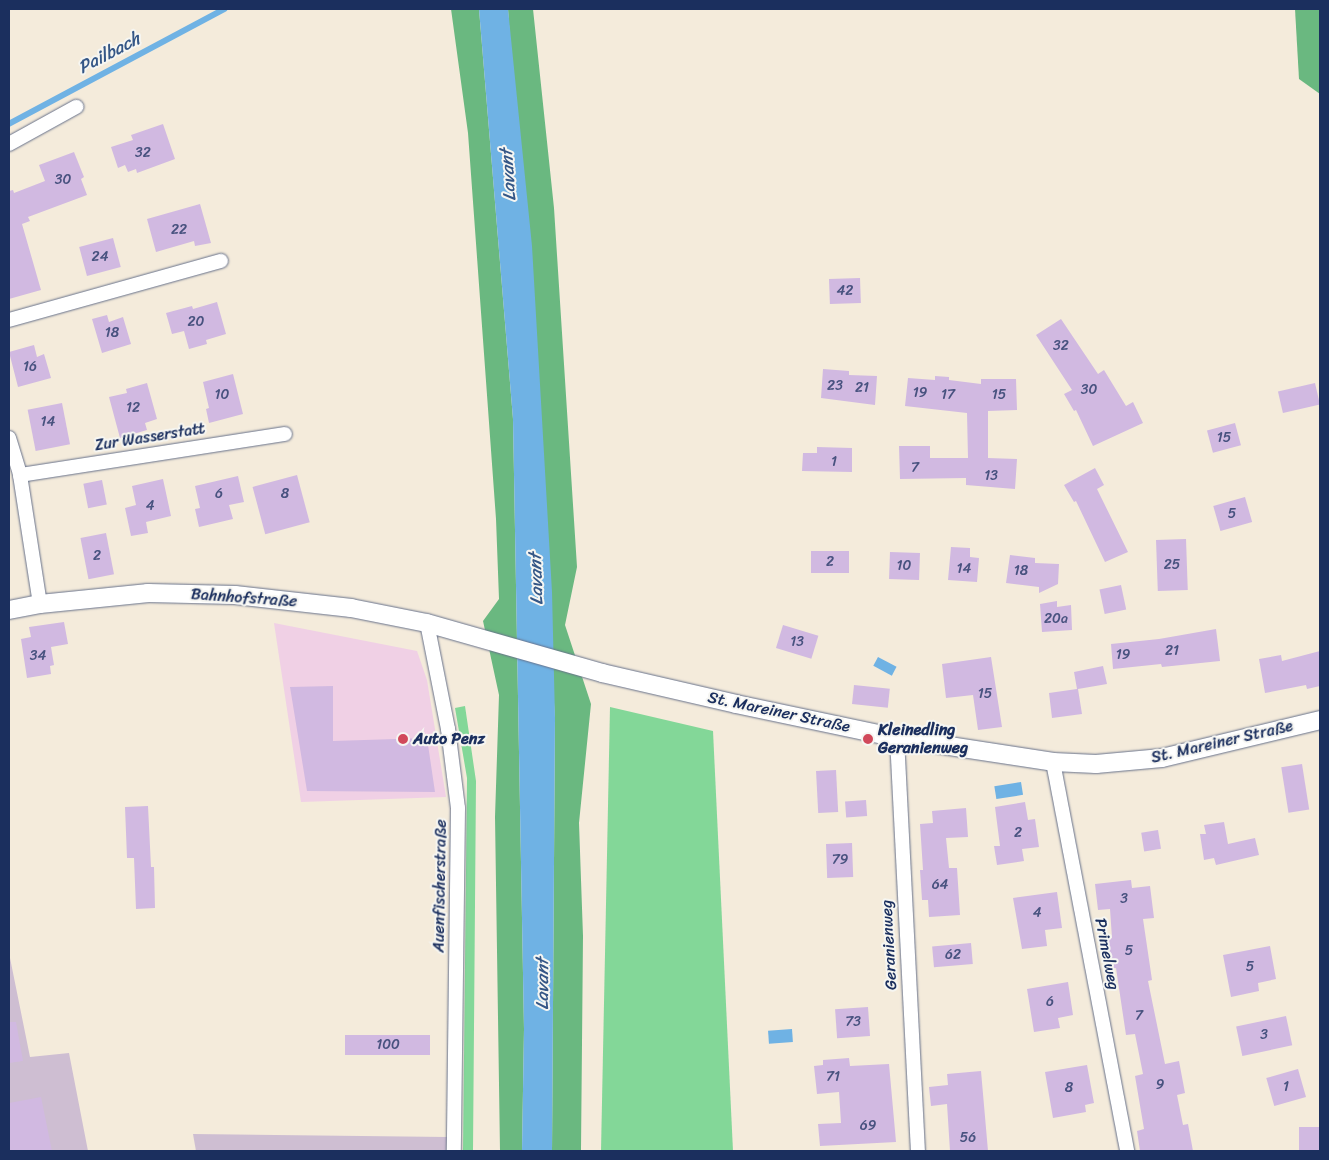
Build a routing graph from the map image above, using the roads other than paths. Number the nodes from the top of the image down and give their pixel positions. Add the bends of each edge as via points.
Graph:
1 (76, 107) dead end
2 (9, 144) edge
3 (221, 261) dead end
4 (9, 320) edge
5 (285, 434) dead end
6 (9, 438) edge
7 (20, 475) junction
8 (40, 604) junction
9 (9, 610) edge
10 (427, 623) junction
11 (478, 637) joint
12 (1320, 720) edge
13 (897, 738) junction
14 (1054, 762) junction
15 (454, 1151) edge
16 (918, 1151) edge
17 (1127, 1151) edge

1 - 2 street
3 - 4 street
5 - 7 street, Zur Wasserstatt
6 - 7 street
7 - 8 street
8 - 9 street, Bahnhofstraße
8 - 10 street, Bahnhofstraße via 148,592 236,595 351,608
10 - 11 street, Bahnhofstraße
10 - 15 street, Auenfischerstraße via 448,729 458,808
11 - 13 street, St. Mareiner Straße via 593,670
12 - 14 street, St. Mareiner Straße via 1162,758 1096,764
13 - 14 street, St. Mareiner Straße
13 - 16 street, Geranienweg
14 - 17 street, Primelweg

